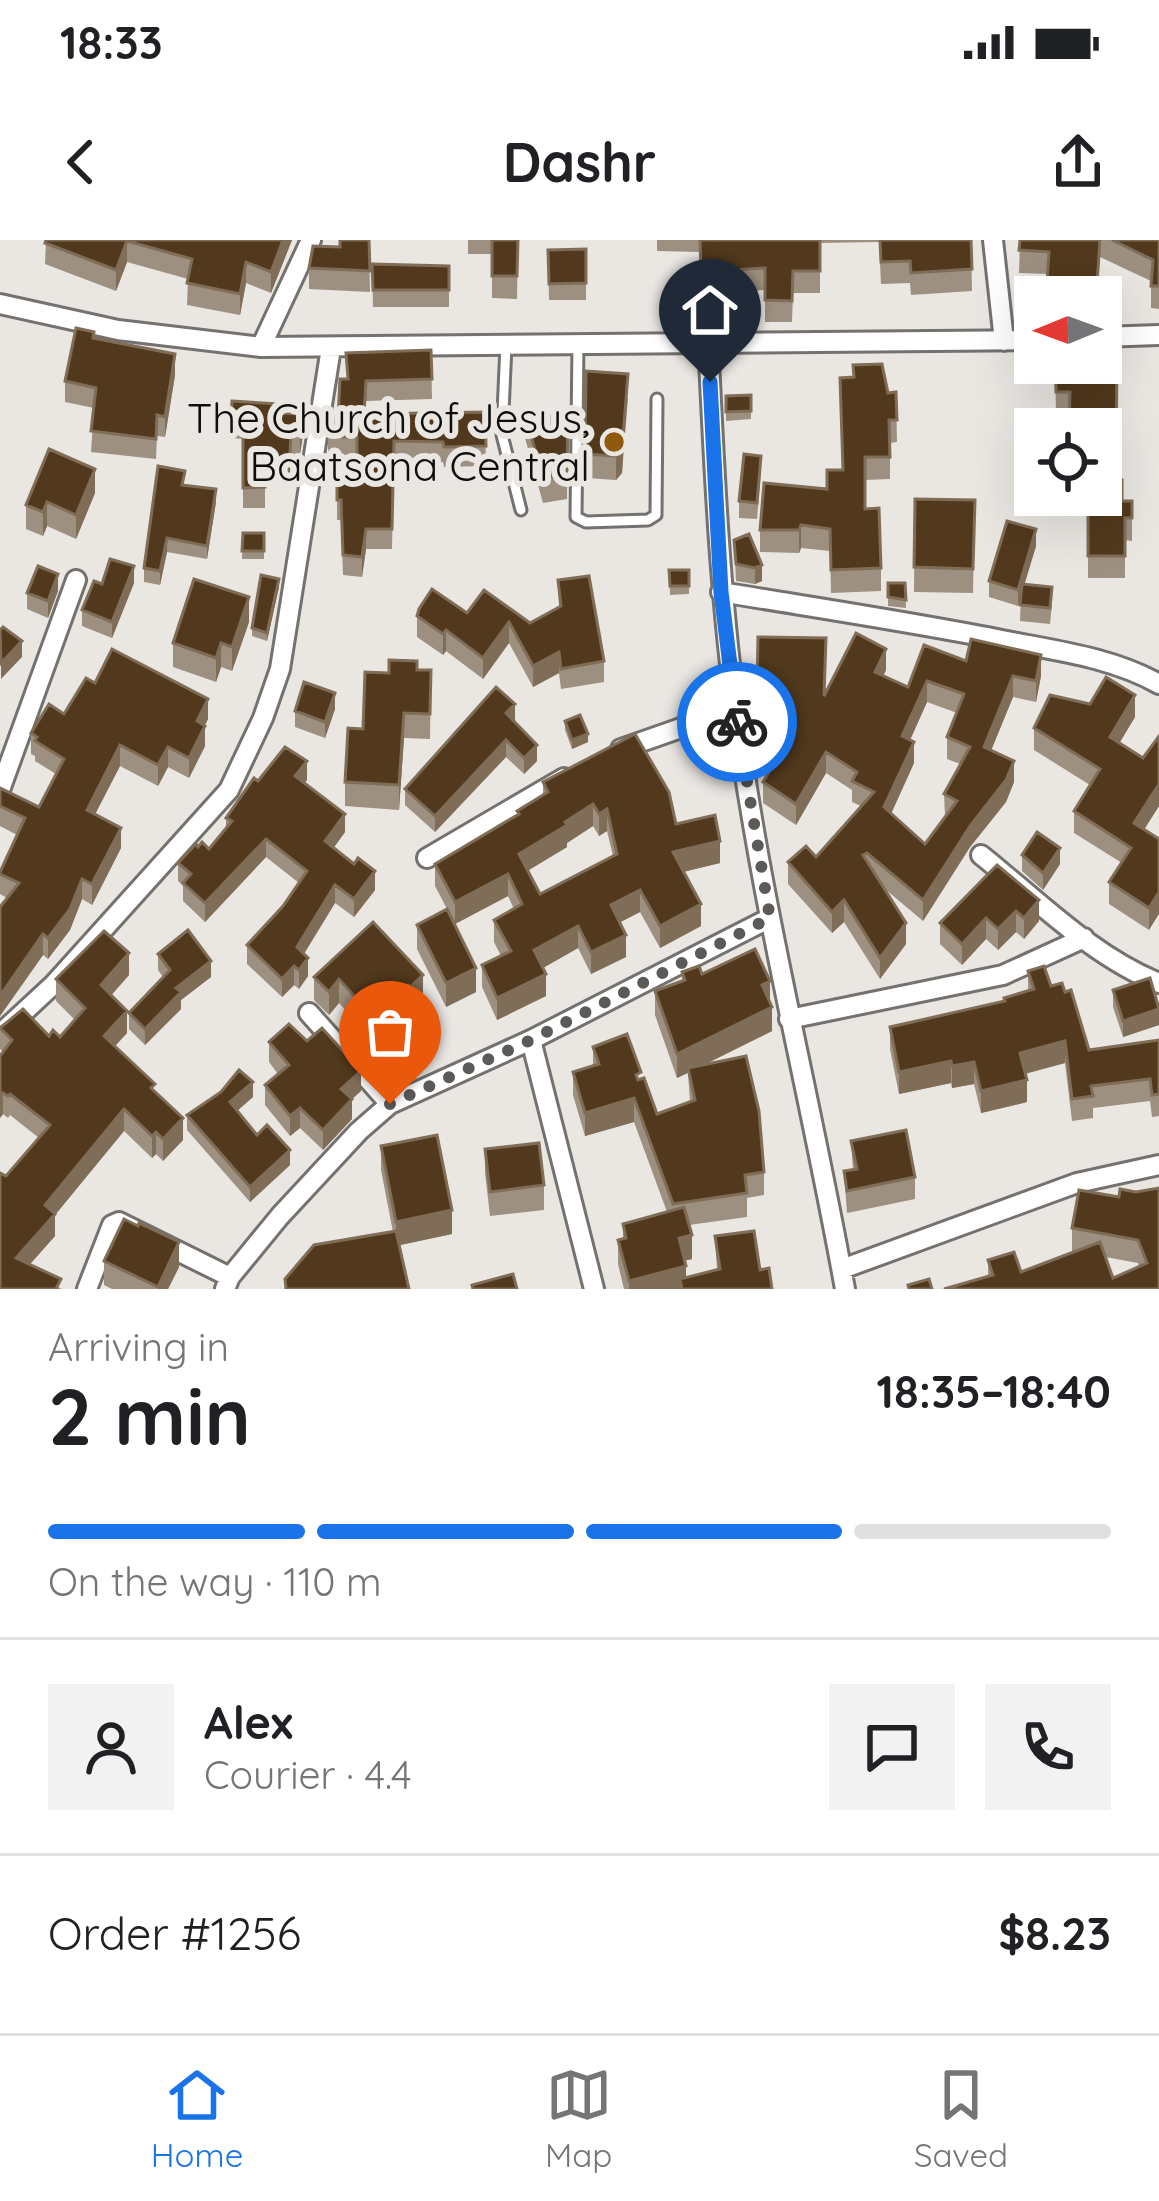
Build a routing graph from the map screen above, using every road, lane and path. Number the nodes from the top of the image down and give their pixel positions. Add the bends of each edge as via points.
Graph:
1 (311, 240) edge
2 (993, 240) edge
3 (0, 304) edge
4 (1159, 335) edge
5 (1122, 336) edge
6 (708, 340) junction
7 (1004, 341) junction
8 (1014, 341) edge
9 (578, 343) junction
10 (506, 344) junction
11 (261, 347) junction
12 (331, 348) junction
13 (657, 399) dead end
14 (521, 511) dead end
15 (76, 580) dead end
16 (721, 592) junction
17 (1159, 684) edge
18 (735, 710) junction
19 (613, 753) edge
20 (592, 764) edge
21 (0, 790) edge
22 (981, 855) dead end
23 (427, 858) dead end
24 (770, 918) junction
25 (1084, 938) junction
26 (1159, 983) edge
27 (309, 1013) dead end
28 (789, 1019) junction
29 (0, 1034) edge
30 (531, 1040) junction
31 (390, 1104) junction
32 (1159, 1165) edge
33 (842, 1269) junction
34 (227, 1283) edge
35 (87, 1289) edge
36 (594, 1289) edge
37 (845, 1289) edge

1 - 11 street
2 - 7 street
3 - 11 street via 118,331
4 - 5 street
6 - 7 street
6 - 9 street
6 - 16 street
7 - 8 street
9 - 10 street
9 - 13 lane via 576,517 656,515
10 - 12 street
10 - 14 lane via 502,436
11 - 12 street
12 - 29 street via 280,669 249,751 230,790
15 - 21 street
16 - 17 street via 1084,656
16 - 18 street
18 - 19 street
18 - 24 street
20 - 23 street
22 - 25 street
24 - 28 street
24 - 30 street
25 - 26 street
25 - 28 street via 1003,975
27 - 31 street
28 - 33 street
30 - 31 street
30 - 36 street
31 - 34 street
32 - 33 street via 1077,1183
33 - 37 street
34 - 35 street via 118,1222

